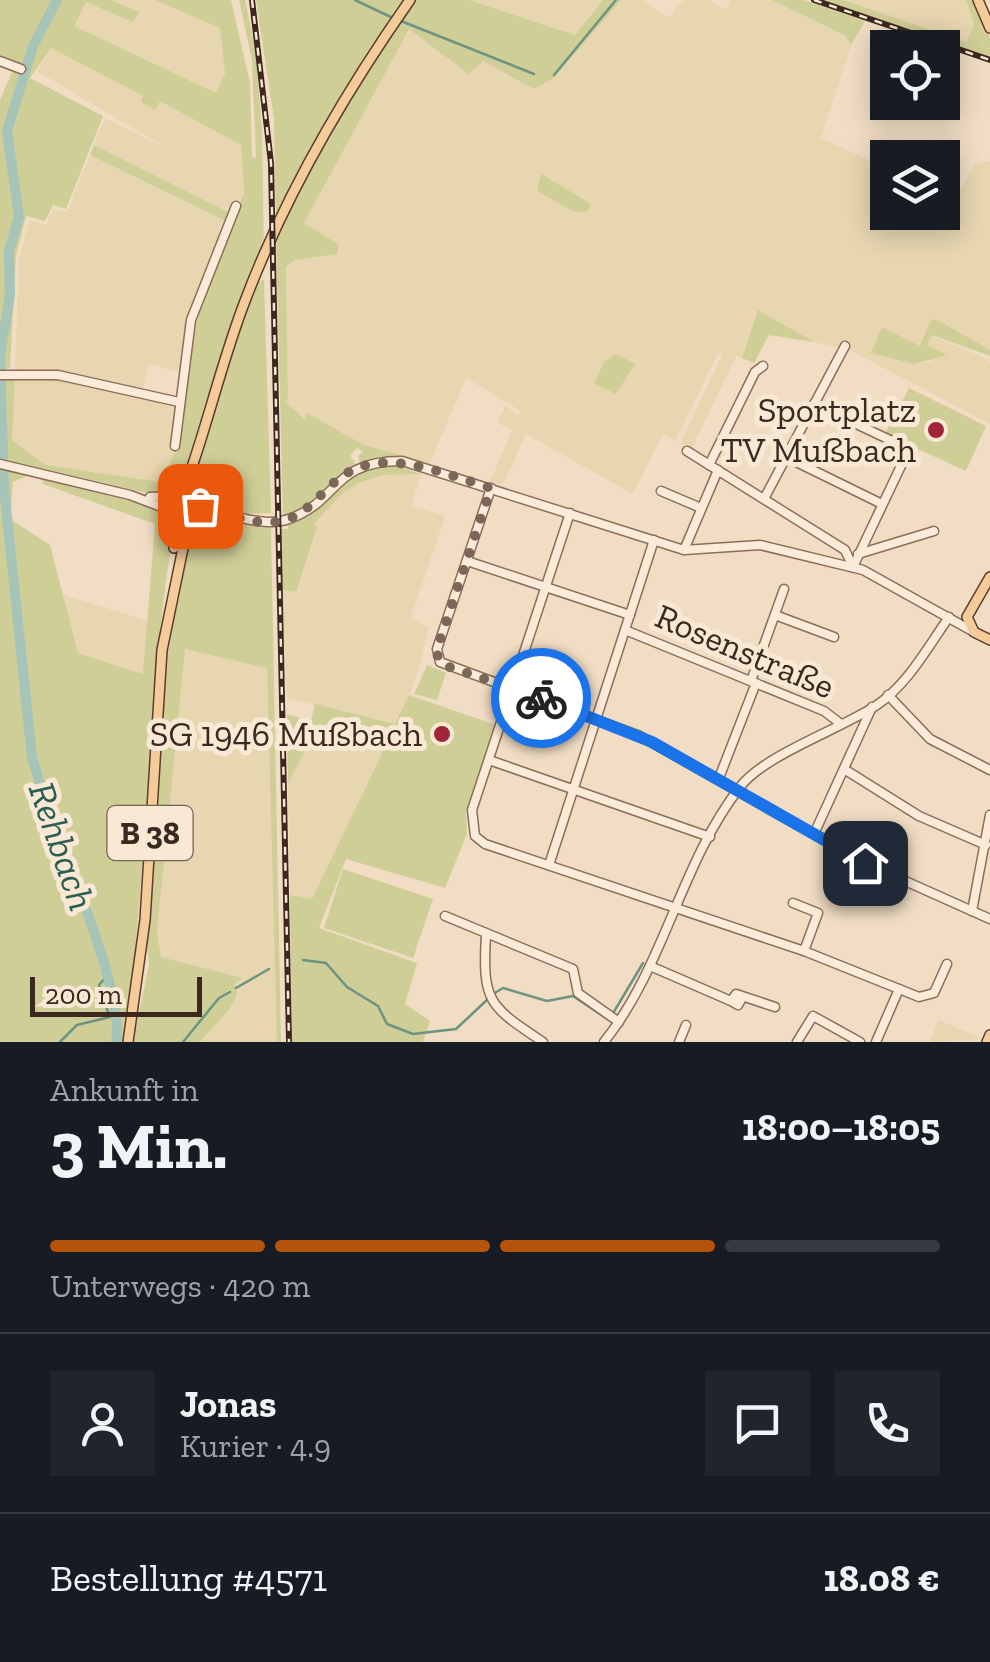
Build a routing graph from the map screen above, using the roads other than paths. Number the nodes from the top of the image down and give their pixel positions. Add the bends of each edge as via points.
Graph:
1 (410, 0) edge
2 (978, 0) edge
3 (990, 28) edge
4 (0, 60) edge
5 (20, 69) dead end
6 (236, 206) dead end
7 (845, 346) dead end
8 (763, 366) dead end
9 (3, 374) edge
10 (179, 402) junction
11 (814, 404) junction
12 (175, 446) dead end
13 (687, 451) dead end
14 (786, 457) junction
15 (4, 465) edge
16 (714, 468) junction
17 (491, 488) junction
18 (661, 490) dead end
19 (189, 491) junction
20 (130, 495) junction
21 (173, 496) junction
22 (764, 498) junction
23 (200, 502) junction
24 (882, 504) junction
25 (701, 508) junction
26 (570, 513) junction
27 (174, 514) junction
28 (193, 517) junction
29 (244, 519) junction
30 (934, 531) dead end
31 (654, 540) junction
32 (684, 550) junction
33 (858, 554) junction
34 (466, 561) junction
35 (853, 567) junction
36 (990, 576) edge
37 (543, 586) junction
38 (784, 589) dead end
39 (970, 609) junction
40 (775, 614) junction
41 (630, 615) junction
42 (952, 619) junction
43 (626, 630) junction
44 (974, 632) junction
45 (834, 637) dead end
46 (990, 640) edge
47 (162, 650) junction
48 (753, 682) junction
49 (513, 688) junction
50 (888, 695) junction
51 (872, 707) junction
52 (597, 718) junction
53 (841, 724) junction
54 (489, 760) junction
55 (844, 769) junction
56 (990, 770) edge
57 (718, 778) junction
58 (573, 788) junction
59 (738, 789) junction
60 (990, 815) edge
61 (814, 834) junction
62 (710, 837) junction
63 (986, 845) junction
64 (549, 865) junction
65 (793, 903) dead end
66 (676, 907) junction
67 (972, 911) junction
68 (446, 916) dead end
69 (990, 919) edge
70 (486, 935) junction
71 (804, 950) junction
72 (948, 964) dead end
73 (650, 966) junction
74 (899, 989) junction
75 (775, 1008) dead end
76 (614, 1019) junction
77 (686, 1025) dead end
78 (990, 1035) edge
79 (128, 1042) edge
80 (543, 1042) edge
81 (604, 1042) edge
82 (679, 1042) edge
83 (797, 1042) edge
84 (860, 1042) edge
85 (876, 1042) edge
86 (986, 1042) edge

1 - 19 main road via 336,113 280,217 226,351
2 - 3 main road
4 - 5 street
6 - 10 street via 192,320
7 - 11 street
8 - 16 street
9 - 10 street via 70,378
10 - 12 street
11 - 14 street
11 - 24 street via 908,449
13 - 16 street
14 - 22 street
14 - 24 street
15 - 20 street
16 - 22 street
16 - 25 street
17 - 26 street
17 - 29 street via 390,461 352,469 287,520
17 - 34 street
18 - 25 street
19 - 21 main road
19 - 23 main road
20 - 21 street
20 - 27 street
21 - 27 main road
22 - 35 street via 845,550
23 - 28 main road
23 - 29 street
24 - 33 street
25 - 32 street
26 - 31 street
26 - 37 street
27 - 28 main road
27 - 47 main road, B 38
28 - 29 street
28 - 47 main road, B 38
30 - 33 street
31 - 32 street
31 - 41 street
32 - 35 street via 765,545
33 - 35 street
34 - 37 street
34 - 49 street via 438,659
35 - 42 street
36 - 39 main road
37 - 41 street
37 - 49 street
38 - 40 street
39 - 42 street
39 - 44 main road via 967,622
40 - 45 street
40 - 48 street
41 - 43 street
42 - 44 street
42 - 50 street
43 - 48 street, Rosenstraße
43 - 52 street
44 - 46 main road
47 - 79 main road, B 38 via 145,920
48 - 53 street, Rosenstraße
48 - 57 street
49 - 52 street
49 - 54 street
50 - 51 street
50 - 56 street via 930,739
51 - 53 street
51 - 55 street
52 - 57 street
52 - 58 street
53 - 59 street
54 - 58 street
54 - 64 street via 470,818 474,836
55 - 61 street
55 - 63 street via 918,816
57 - 59 street
58 - 62 street
58 - 64 street
59 - 61 street
59 - 62 street
60 - 63 street
61 - 67 street
62 - 66 street
63 - 67 street
64 - 66 street
65 - 71 street via 818,913
66 - 71 street
66 - 73 street
67 - 69 street
68 - 70 street
70 - 76 street via 573,969 578,992
70 - 80 street via 488,999
71 - 74 street
72 - 74 street via 932,995
73 - 75 street via 731,1001 736,994
73 - 76 street
74 - 85 street
76 - 81 street
77 - 82 street
78 - 86 main road
83 - 84 street via 814,1016

